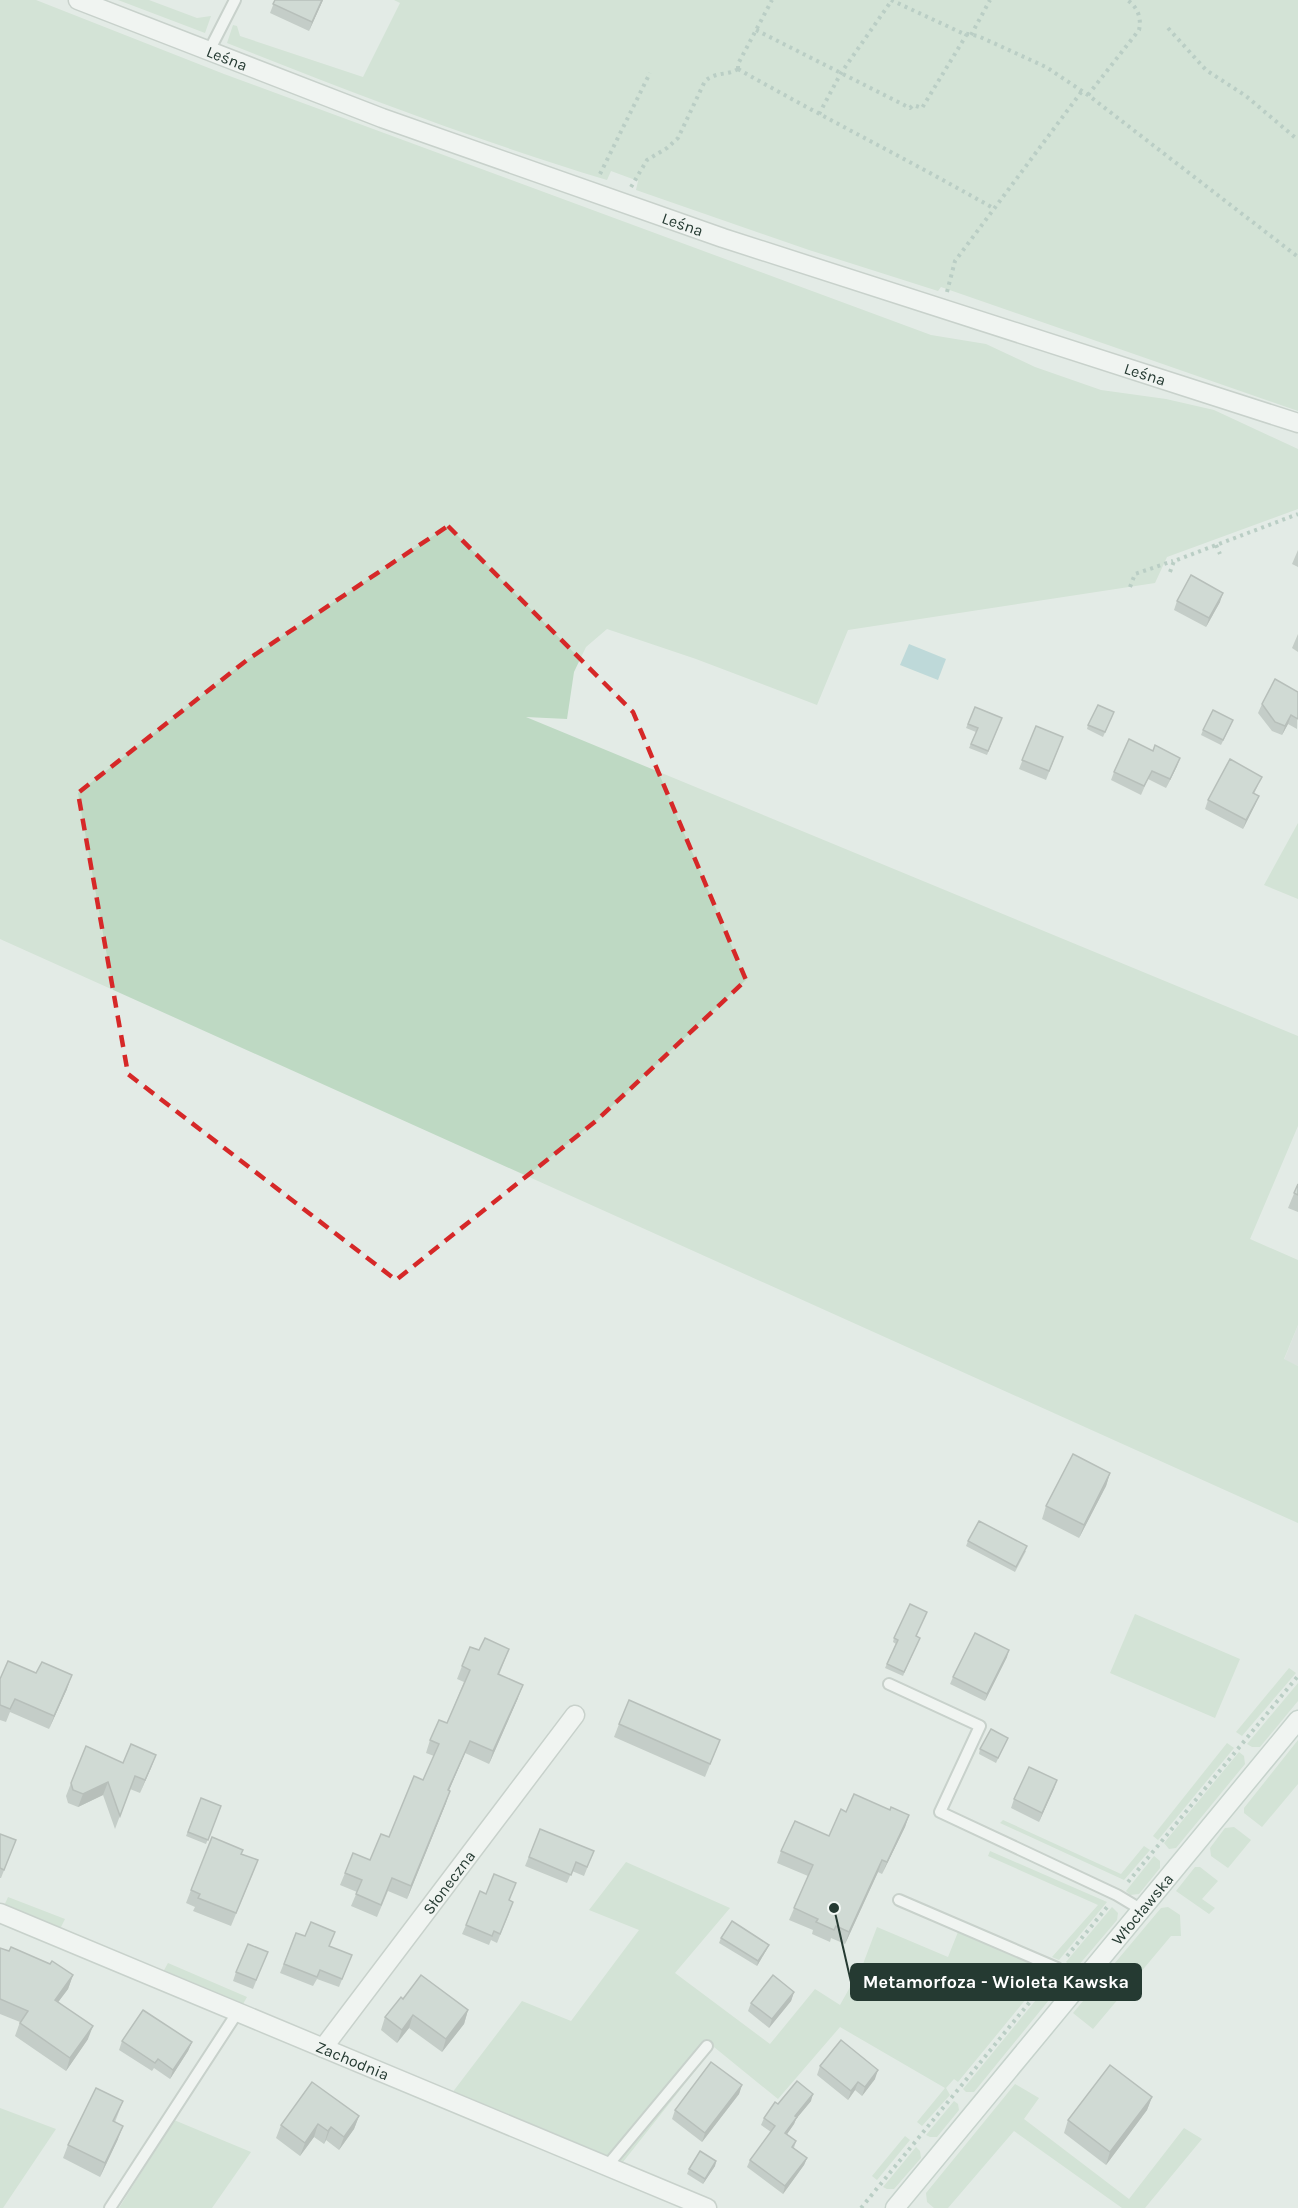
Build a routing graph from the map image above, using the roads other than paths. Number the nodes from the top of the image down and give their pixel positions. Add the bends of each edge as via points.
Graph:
1 (78, 0) edge
2 (235, 0) edge
3 (209, 51) junction
4 (1298, 423) edge
5 (889, 1684) dead end
6 (575, 1715) dead end
7 (1298, 1720) edge
8 (899, 1900) dead end
9 (1142, 1910) junction
10 (0, 1913) edge
11 (1077, 1988) junction
12 (237, 2013) junction
13 (707, 2046) dead end
14 (322, 2048) junction
15 (607, 2166) junction
16 (110, 2208) edge
17 (707, 2208) edge
18 (896, 2208) edge

1 - 3 street, Leśna
2 - 3 lane
3 - 4 street, Leśna via 382,118 723,238
5 - 9 lane via 980,1726 940,1812
6 - 14 street, Słoneczna
7 - 9 street, Włocławska
8 - 11 lane via 1057,1968
9 - 11 street, Włocławska
10 - 12 street, Zachodnia
11 - 18 street, Włocławska
12 - 14 street, Zachodnia
12 - 16 lane
13 - 15 lane
14 - 15 street, Zachodnia
15 - 17 street, Zachodnia

